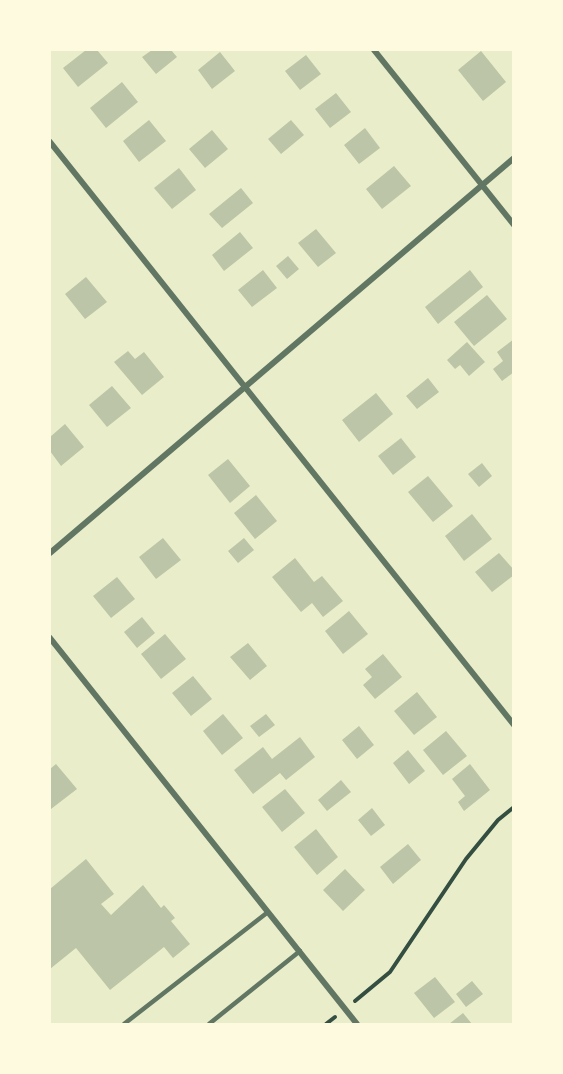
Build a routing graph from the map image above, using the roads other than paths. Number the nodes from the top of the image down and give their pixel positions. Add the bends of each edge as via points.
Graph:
1 (374, 50) edge
2 (50, 142) edge
3 (513, 158) edge
4 (482, 185) junction
5 (513, 225) edge
6 (245, 389) junction
7 (50, 553) edge
8 (50, 638) edge
9 (513, 725) edge
10 (268, 912) junction
11 (300, 951) junction
12 (124, 1024) edge
13 (209, 1024) edge
14 (357, 1024) edge

1 - 4 street
2 - 6 street
3 - 4 street
4 - 5 street
4 - 6 street
6 - 7 street
6 - 9 street
8 - 10 street
10 - 11 street
10 - 12 lane
11 - 13 lane
11 - 14 street

